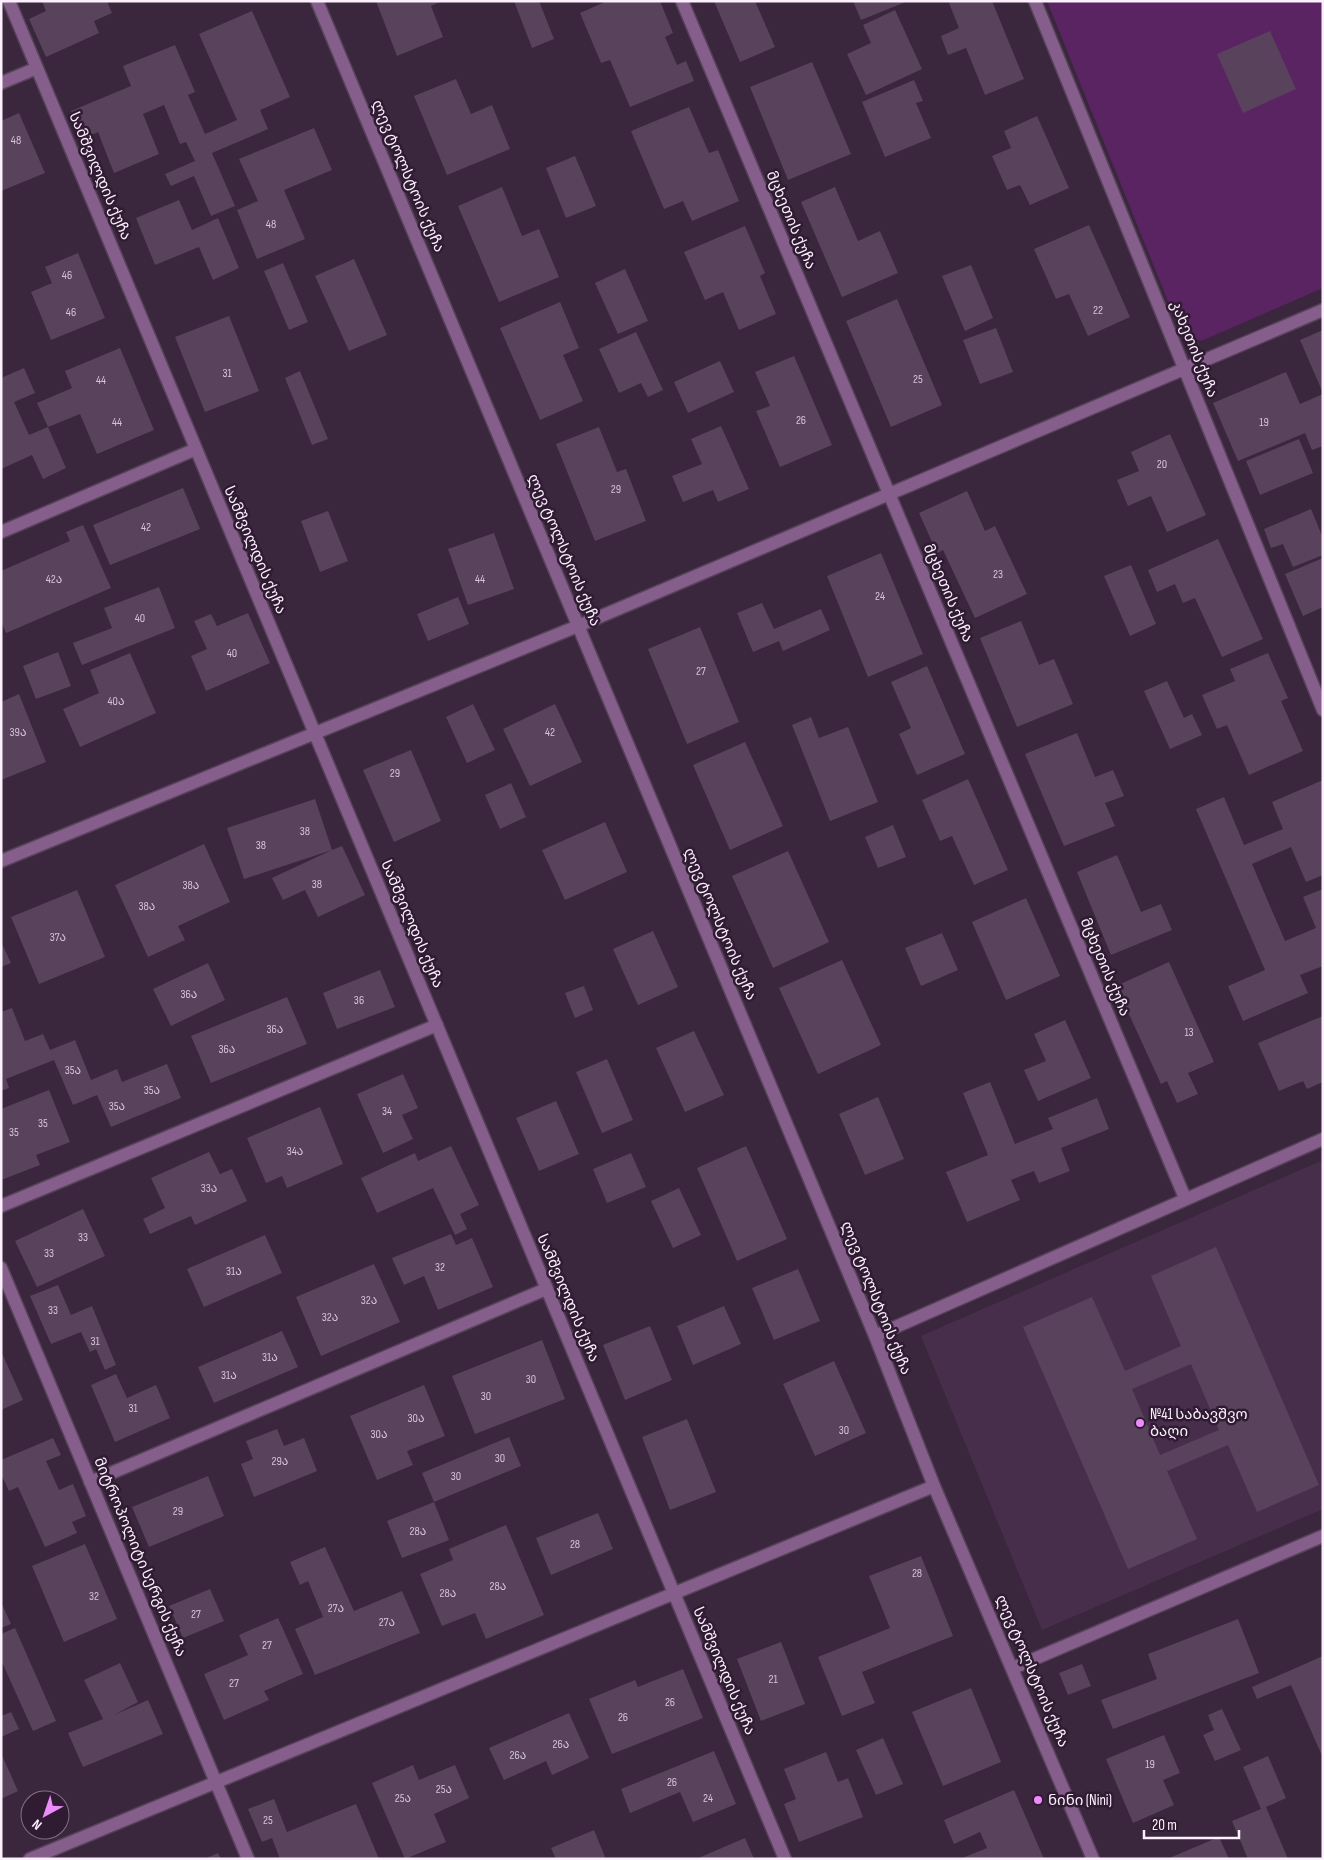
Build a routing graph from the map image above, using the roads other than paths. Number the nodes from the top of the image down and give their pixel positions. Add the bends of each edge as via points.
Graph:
1 (9, 1) edge
2 (317, 1) edge
3 (682, 1) edge
4 (1035, 1) edge
5 (37, 68) junction
6 (1, 83) edge
7 (1323, 310) edge
8 (1184, 367) junction
9 (196, 449) junction
10 (889, 494) junction
11 (1, 532) edge
12 (578, 626) junction
13 (1323, 710) edge
14 (314, 732) junction
15 (1, 860) edge
16 (436, 1025) junction
17 (1323, 1139) edge
18 (1185, 1198) junction
19 (1, 1206) edge
20 (1, 1268) edge
21 (546, 1289) junction
22 (875, 1336) junction
23 (90, 1482) junction
24 (934, 1486) junction
25 (1323, 1536) edge
26 (674, 1594) junction
27 (1013, 1668) junction
28 (216, 1782) junction
29 (30, 1859) edge
30 (248, 1859) edge
31 (785, 1859) edge
32 (1093, 1859) edge

1 - 5 street, სამშვილდის ქუჩა
2 - 12 street, ლევ ტოლსტოის ქუჩა
3 - 10 street, მცხეთის ქუჩა
4 - 8 street, კახეთის ქუჩა
5 - 6 street
5 - 9 street, სამშვილდის ქუჩა
7 - 8 street
8 - 10 street
8 - 13 street, კახეთის ქუჩა
9 - 11 street
9 - 14 street, სამშვილდის ქუჩა
10 - 12 street
10 - 18 street, მცხეთის ქუჩა
12 - 14 street
12 - 22 street, ლევ ტოლსტოის ქუჩა
14 - 15 street
14 - 16 street, სამშვილდის ქუჩა
16 - 19 street
16 - 21 street, სამშვილდის ქუჩა
17 - 18 street
18 - 22 street
20 - 23 street, მიტროპოლიტი სერგის ქუჩა
21 - 23 street
21 - 26 street, სამშვილდის ქუჩა
22 - 24 street, ლევ ტოლსტოის ქუჩა
23 - 28 street, მიტროპოლიტი სერგის ქუჩა
24 - 26 street
24 - 27 street, ლევ ტოლსტოის ქუჩა
25 - 27 street
26 - 28 street
26 - 31 street, სამშვილდის ქუჩა
27 - 32 street, ლევ ტოლსტოის ქუჩა
28 - 29 street
28 - 30 street, მიტროპოლიტი სერგის ქუჩა

